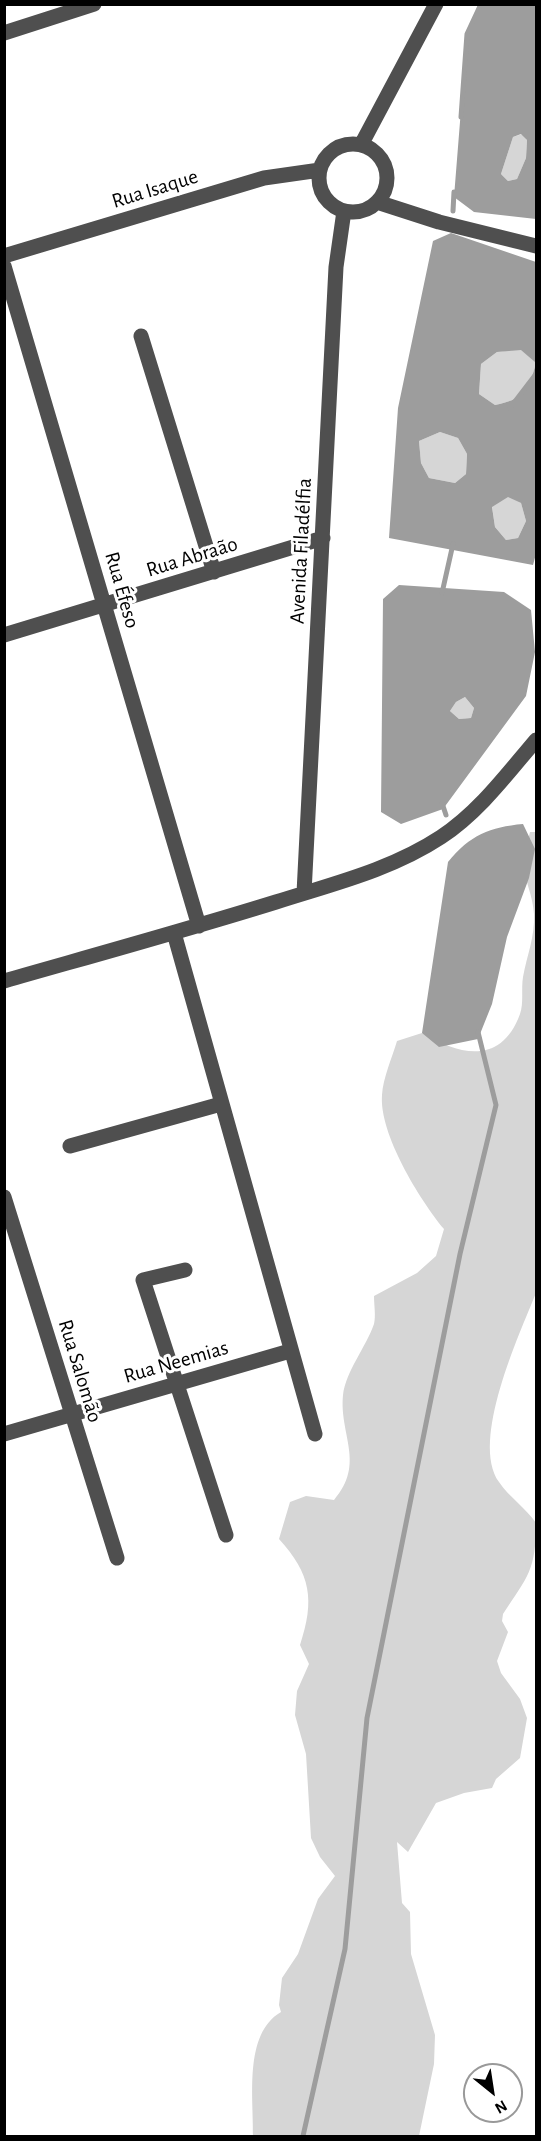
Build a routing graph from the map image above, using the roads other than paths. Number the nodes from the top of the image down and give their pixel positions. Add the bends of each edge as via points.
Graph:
1 (94, 4) edge
2 (436, 4) edge
3 (4, 33) edge
4 (361, 145) junction
5 (320, 170) junction
6 (376, 202) junction
7 (344, 211) junction
8 (537, 246) edge
9 (4, 256) edge
10 (4, 266) edge
11 (141, 336) dead end
12 (322, 538) junction
13 (214, 572) junction
14 (105, 606) junction
15 (4, 635) edge
16 (537, 740) edge
17 (304, 893) junction
18 (199, 926) junction
19 (174, 933) junction
20 (4, 981) edge
21 (221, 1104) junction
22 (70, 1146) dead end
23 (4, 1197) edge
24 (186, 1270) dead end
25 (290, 1351) junction
26 (176, 1384) junction
27 (72, 1415) junction
28 (4, 1434) edge
29 (315, 1434) dead end
30 (226, 1535) dead end
31 (117, 1558) dead end

1 - 3 street
2 - 4 street
4 - 5 street via 335,149
4 - 6 street via 372,150 386,169 387,181
5 - 7 street via 323,195
5 - 9 street, Rua Isaque via 264,178
6 - 7 street via 367,209
6 - 8 street
7 - 12 street, Avenida Filadélfia via 336,267
10 - 14 street, Rua Éfeso
11 - 13 street
12 - 13 street, Rua Abraão
12 - 17 street, Avenida Filadélfia
13 - 14 street, Rua Abraão
14 - 15 street, Rua Abraão
14 - 18 street, Rua Éfeso
16 - 17 street via 477,808 441,837 392,863
17 - 18 street
18 - 19 street
19 - 20 street
19 - 21 street
21 - 22 street
21 - 25 street
23 - 27 street, Rua Salomão
24 - 26 street via 143,1280
25 - 26 street, Rua Neemias
25 - 29 street
26 - 27 street, Rua Neemias
26 - 30 street
27 - 28 street, Rua Neemias
27 - 31 street, Rua Salomão

